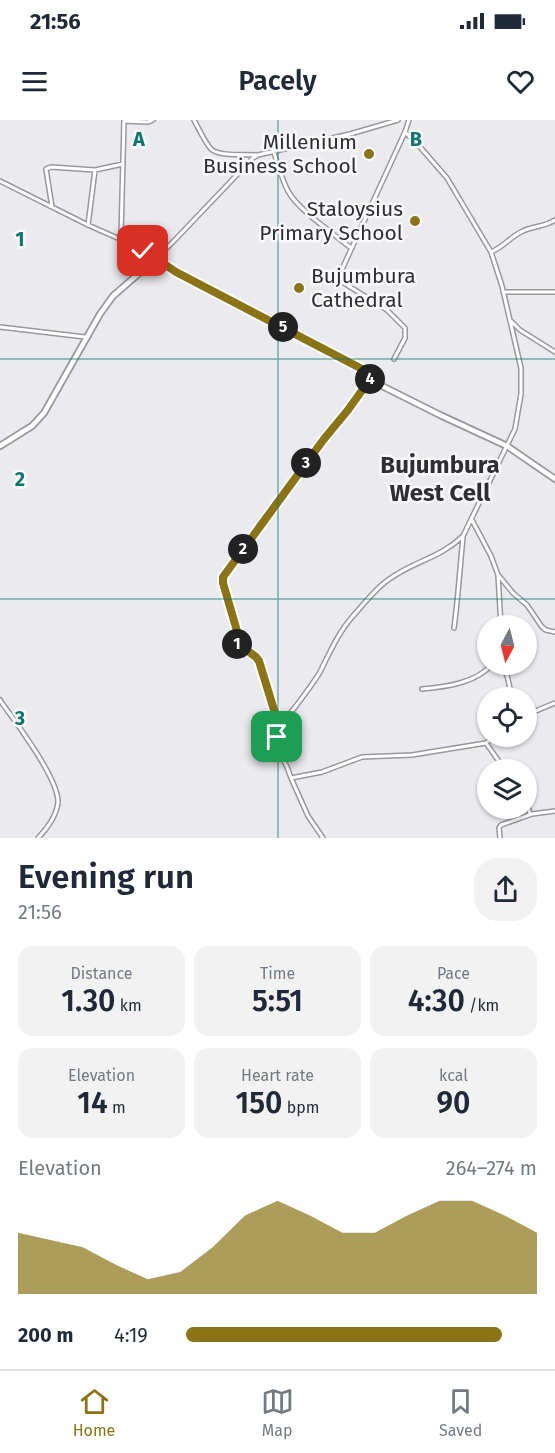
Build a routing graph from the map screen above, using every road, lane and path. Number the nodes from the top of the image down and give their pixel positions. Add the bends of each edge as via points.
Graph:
1 (153, 120) edge
2 (194, 120) edge
3 (398, 120) edge
4 (409, 120) edge
5 (124, 121) edge
6 (405, 132) junction
7 (273, 150) junction
8 (258, 155) junction
9 (123, 164) junction
10 (95, 170) junction
11 (0, 181) edge
12 (52, 207) junction
13 (555, 220) edge
14 (88, 225) junction
15 (123, 241) junction
16 (351, 248) junction
17 (491, 252) junction
18 (154, 259) junction
19 (502, 292) junction
20 (555, 292) edge
21 (510, 319) junction
22 (0, 327) edge
23 (85, 338) junction
24 (555, 352) edge
25 (394, 359) dead end
26 (373, 375) junction
27 (0, 446) edge
28 (507, 446) junction
29 (555, 479) edge
30 (472, 520) junction
31 (463, 536) junction
32 (498, 575) junction
33 (500, 615) edge
34 (454, 628) dead end
35 (555, 632) edge
36 (478, 675) edge
37 (422, 689) dead end
38 (0, 700) edge
39 (555, 704) edge
40 (537, 711) edge
41 (277, 725) junction
42 (477, 744) edge
43 (291, 778) junction
44 (555, 811) edge
45 (537, 813) edge
46 (519, 819) edge
47 (38, 838) edge
48 (323, 838) edge
49 (500, 838) edge

1 - 5 street
2 - 8 street via 214,151
3 - 7 street
4 - 6 street
5 - 9 street
6 - 16 street
6 - 17 street via 439,166
7 - 8 street
7 - 16 street via 293,198
8 - 18 street
9 - 10 street
9 - 15 street
10 - 12 street via 46,169
10 - 14 street
11 - 12 street
12 - 14 street
13 - 17 street via 525,230
14 - 15 street
15 - 18 street
16 - 25 street via 338,279 387,310 405,328 405,338
17 - 19 street
18 - 23 street via 113,296
18 - 26 street
19 - 20 street
19 - 21 street
21 - 24 street
21 - 28 street via 522,380 515,429
22 - 23 street
23 - 27 street via 44,413 32,426
26 - 28 street via 394,391
26 - 41 street via 223,577 237,631 234,641 259,661
28 - 29 street
28 - 30 street
30 - 31 street
30 - 32 street
31 - 34 street
31 - 41 street via 452,547 381,586 343,629 307,691
32 - 33 street
32 - 35 street via 542,627
36 - 37 street via 449,686
38 - 47 street via 55,787 57,806
39 - 40 street
41 - 43 street via 277,744
42 - 43 street via 412,755 362,757 322,772
43 - 48 street
44 - 45 street
46 - 49 street via 500,826

